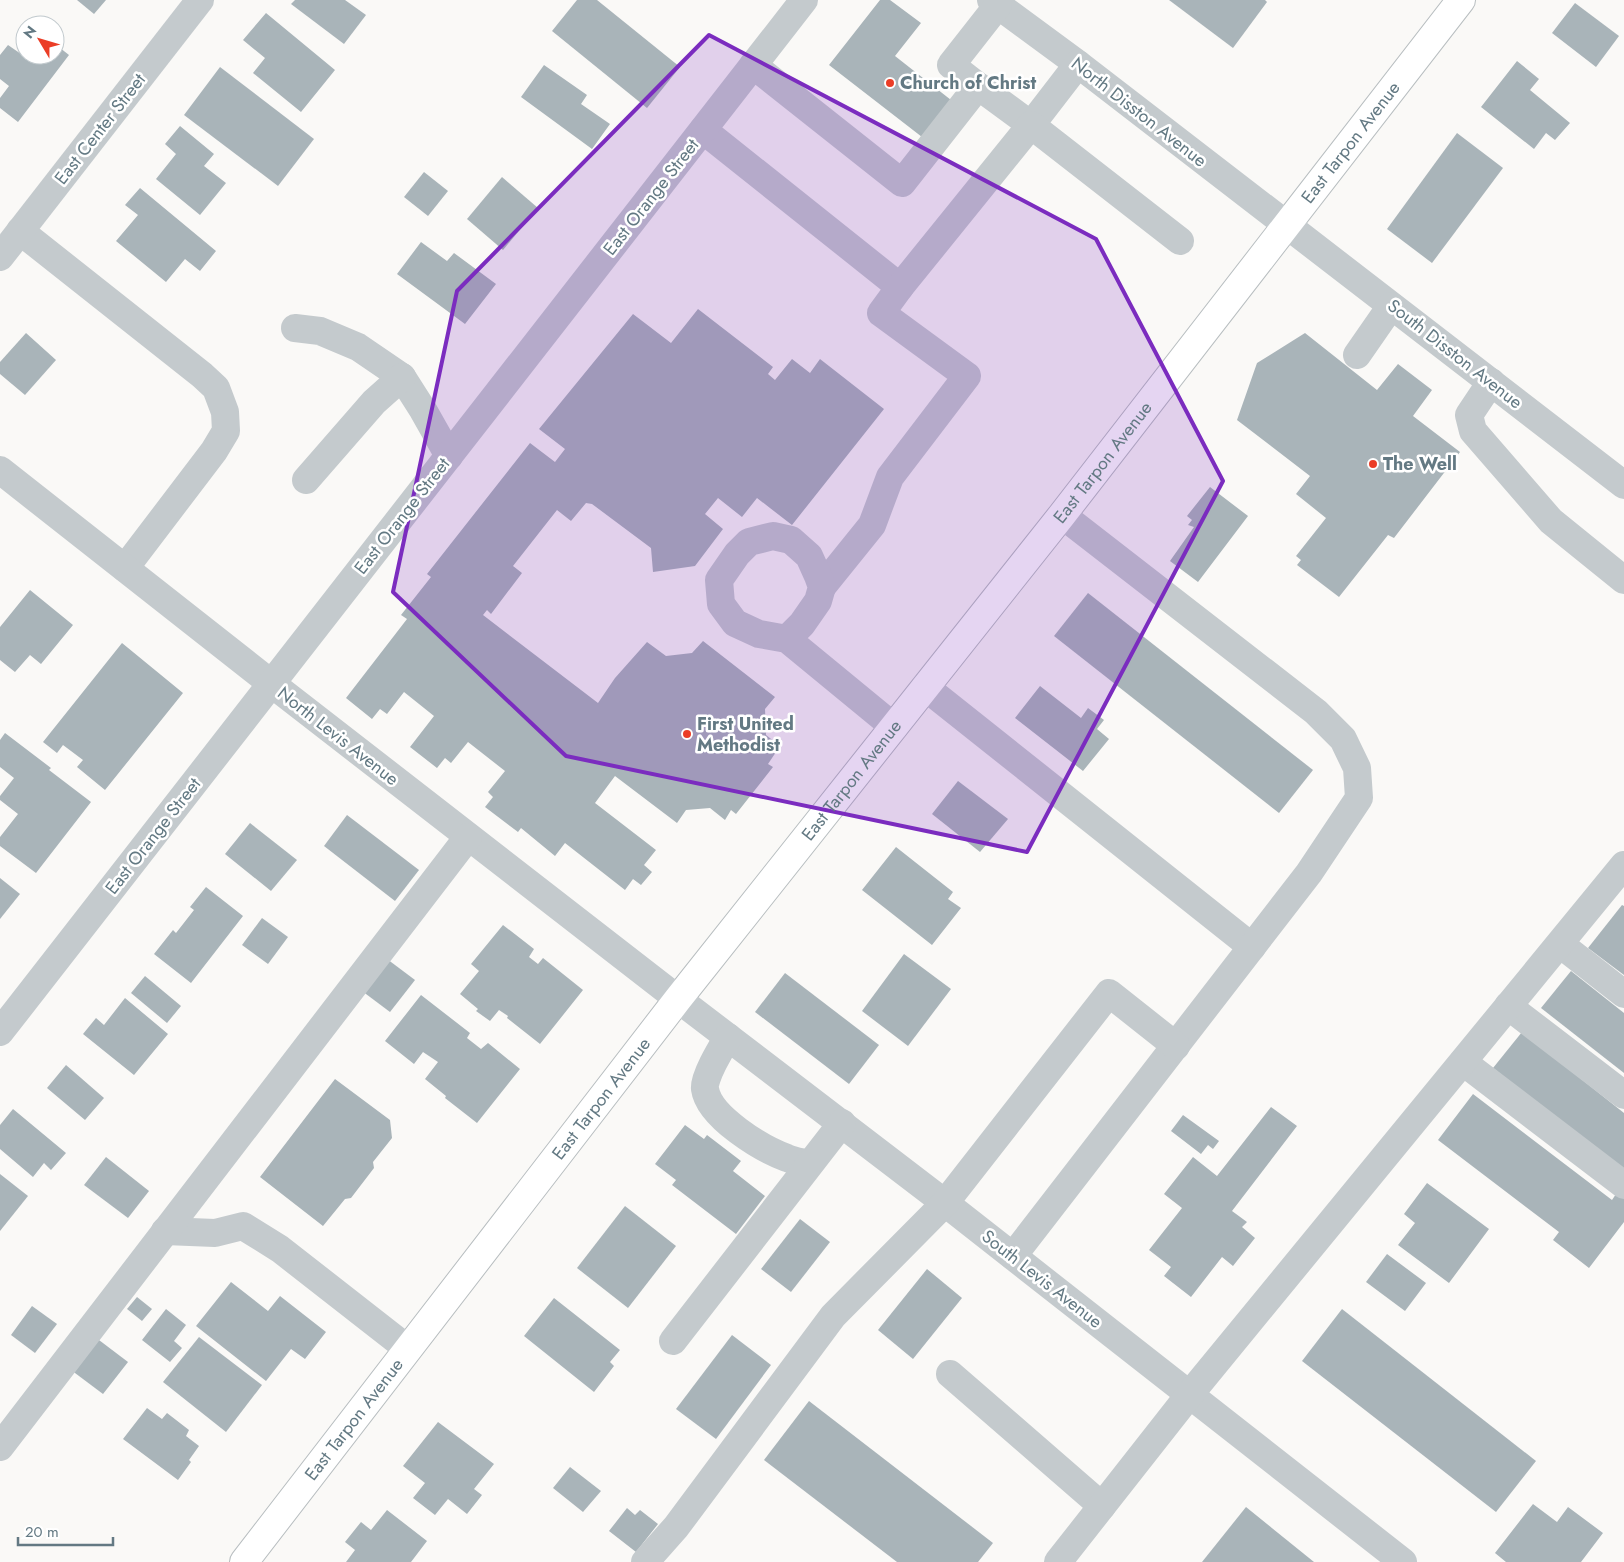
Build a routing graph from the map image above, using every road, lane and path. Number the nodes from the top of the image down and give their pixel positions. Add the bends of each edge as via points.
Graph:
1 (200, 0) edge
2 (804, 0) edge
3 (994, 2) edge
4 (1454, 2) edge
5 (1078, 64) junction
6 (753, 66) junction
7 (978, 86) junction
8 (1030, 125) junction
9 (703, 130) junction
10 (1285, 225) junction
11 (20, 231) junction
12 (1180, 241) dead end
13 (0, 257) edge
14 (900, 287) junction
15 (1391, 306) junction
16 (295, 328) dead end
17 (1357, 355) dead end
18 (402, 377) junction
19 (1491, 382) junction
20 (449, 456) junction
21 (0, 470) edge
22 (306, 480) dead end
23 (1624, 484) edge
24 (1062, 514) junction
25 (125, 568) junction
26 (1624, 580) edge
27 (822, 587) junction
28 (787, 640) junction
29 (272, 684) junction
30 (925, 687) junction
31 (894, 727) junction
32 (468, 836) junction
33 (1621, 875) edge
34 (1560, 944) junction
35 (1252, 947) junction
36 (1624, 994) edge
37 (678, 999) junction
38 (1508, 1006) junction
39 (0, 1032) edge
40 (728, 1037) junction
41 (1176, 1046) junction
42 (1463, 1062) junction
43 (1624, 1095) edge
44 (842, 1123) junction
45 (809, 1164) junction
46 (1624, 1185) edge
47 (945, 1203) junction
48 (165, 1231) junction
49 (1013, 1256) junction
50 (673, 1341) dead end
51 (408, 1349) junction
52 (950, 1374) dead end
53 (1190, 1394) junction
54 (0, 1447) edge
55 (1102, 1506) junction
56 (244, 1562) edge
57 (645, 1562) edge
58 (1058, 1562) edge
59 (1403, 1562) edge

1 - 11 street, East Center Street
2 - 6 street, East Orange Street
3 - 5 street, North Disston Avenue
3 - 7 street via 952,65
4 - 10 main road, East Tarpon Avenue
5 - 8 street
5 - 10 street, North Disston Avenue
6 - 7 street via 902,183
6 - 9 street, East Orange Street
7 - 8 street
8 - 12 street
8 - 14 street
9 - 14 street
9 - 20 street, East Orange Street
10 - 15 street, South Disston Avenue
10 - 24 main road, East Tarpon Avenue
11 - 13 street, East Center Street
11 - 25 street via 202,375 216,388 224,412 226,431 214,451
14 - 27 street via 881,313 967,376 890,478 872,525
15 - 17 street
15 - 19 street, South Disston Avenue
16 - 18 street via 320,331 358,347
18 - 20 street
18 - 22 street via 374,402
19 - 23 street, South Disston Avenue
19 - 26 street via 1469,415 1473,432 1551,521
20 - 29 street, East Orange Street
21 - 25 street, North Levis Avenue
24 - 30 main road, East Tarpon Avenue
24 - 35 street via 1316,712 1343,739 1357,768 1359,798 1309,873
25 - 29 street, North Levis Avenue
27 - 28 street via 818,601
27 - 28 street via 808,556 791,540 773,536 749,542 719,580 722,604 735,624
28 - 31 street
29 - 32 street, North Levis Avenue
29 - 39 street, East Orange Street
30 - 31 main road, East Tarpon Avenue
30 - 35 street
31 - 37 main road, East Tarpon Avenue
32 - 37 street, North Levis Avenue
32 - 48 street
33 - 34 street
34 - 36 street
34 - 38 street
35 - 41 street
37 - 40 street, South Levis Avenue
37 - 51 main road, East Tarpon Avenue
38 - 42 street
38 - 43 street
40 - 44 street, South Levis Avenue
40 - 45 street via 704,1087 709,1104 727,1123 755,1141 786,1158
41 - 47 street via 1109,993
41 - 49 street
42 - 46 street
42 - 53 street
44 - 45 street
44 - 47 street, South Levis Avenue
45 - 50 street
47 - 49 street, South Levis Avenue
47 - 57 street via 834,1316 676,1527
48 - 51 street via 215,1233 244,1226 280,1249
48 - 54 street
49 - 53 street, South Levis Avenue
51 - 56 main road, East Tarpon Avenue
52 - 55 street
53 - 55 street
53 - 59 street, South Levis Avenue
55 - 58 street

